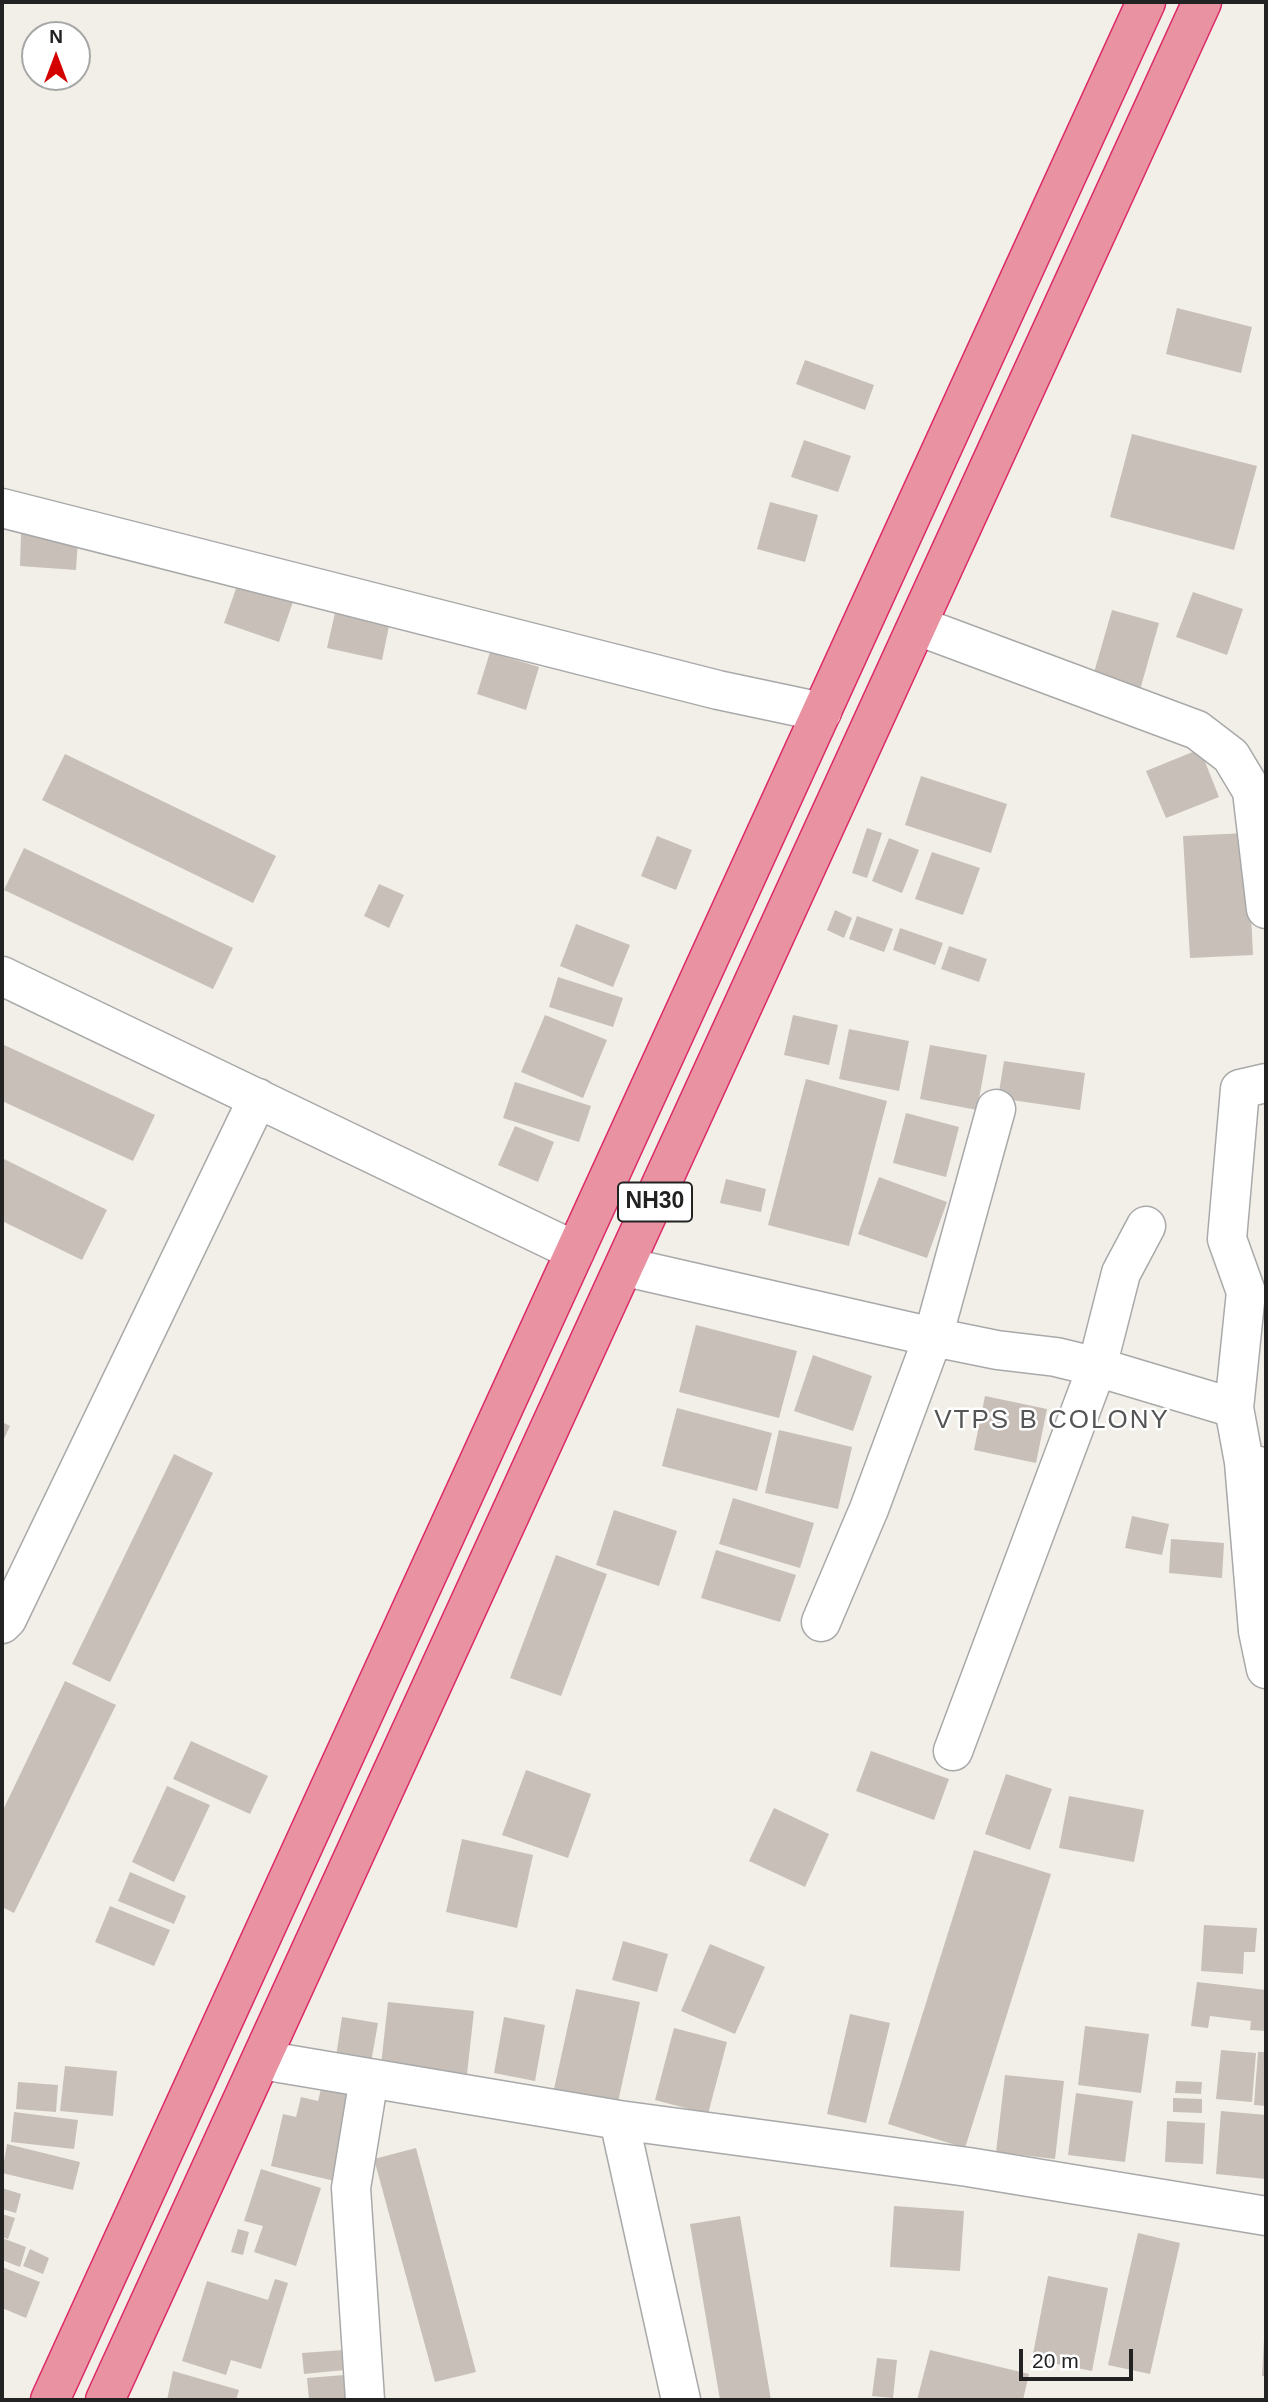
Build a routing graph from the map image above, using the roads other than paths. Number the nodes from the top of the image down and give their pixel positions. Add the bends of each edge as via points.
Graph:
1 (1146, 2) edge
2 (1202, 2) edge
3 (2, 508) edge
4 (918, 626) junction
5 (822, 712) junction
6 (1259, 791) edge
7 (1266, 909) edge
8 (2, 976) edge
9 (1266, 1083) edge
10 (258, 1098) junction
11 (996, 1109) dead end
12 (1146, 1226) dead end
13 (575, 1251) junction
14 (626, 1267) junction
15 (933, 1337) junction
16 (1097, 1367) junction
17 (1234, 1408) junction
18 (1255, 1465) edge
19 (821, 1622) dead end
20 (2, 1624) edge
21 (1266, 1669) edge
22 (953, 1751) dead end
23 (262, 2060) junction
24 (369, 2078) junction
25 (620, 2120) junction
26 (1266, 2216) edge
27 (50, 2400) edge
28 (106, 2400) edge
29 (365, 2400) edge
30 (681, 2400) edge

1 - 5 highway, NH30
2 - 4 highway, NH30
3 - 5 street via 705,687
4 - 6 street via 1197,730 1231,756
4 - 14 highway, NH30
5 - 13 highway, NH30
6 - 7 street
8 - 10 street
9 - 17 street via 1240,1089 1227,1239 1246,1292
10 - 13 street
10 - 20 street
11 - 15 street
12 - 16 street via 1121,1273
13 - 27 highway, NH30
14 - 15 street
14 - 23 highway, NH30
15 - 16 street
15 - 19 street
16 - 17 street
16 - 22 street
17 - 18 street
18 - 21 street via 1258,1631
23 - 24 street
23 - 28 highway, NH30
24 - 25 street
24 - 29 street via 351,2188
25 - 26 street via 968,2167
25 - 30 street

